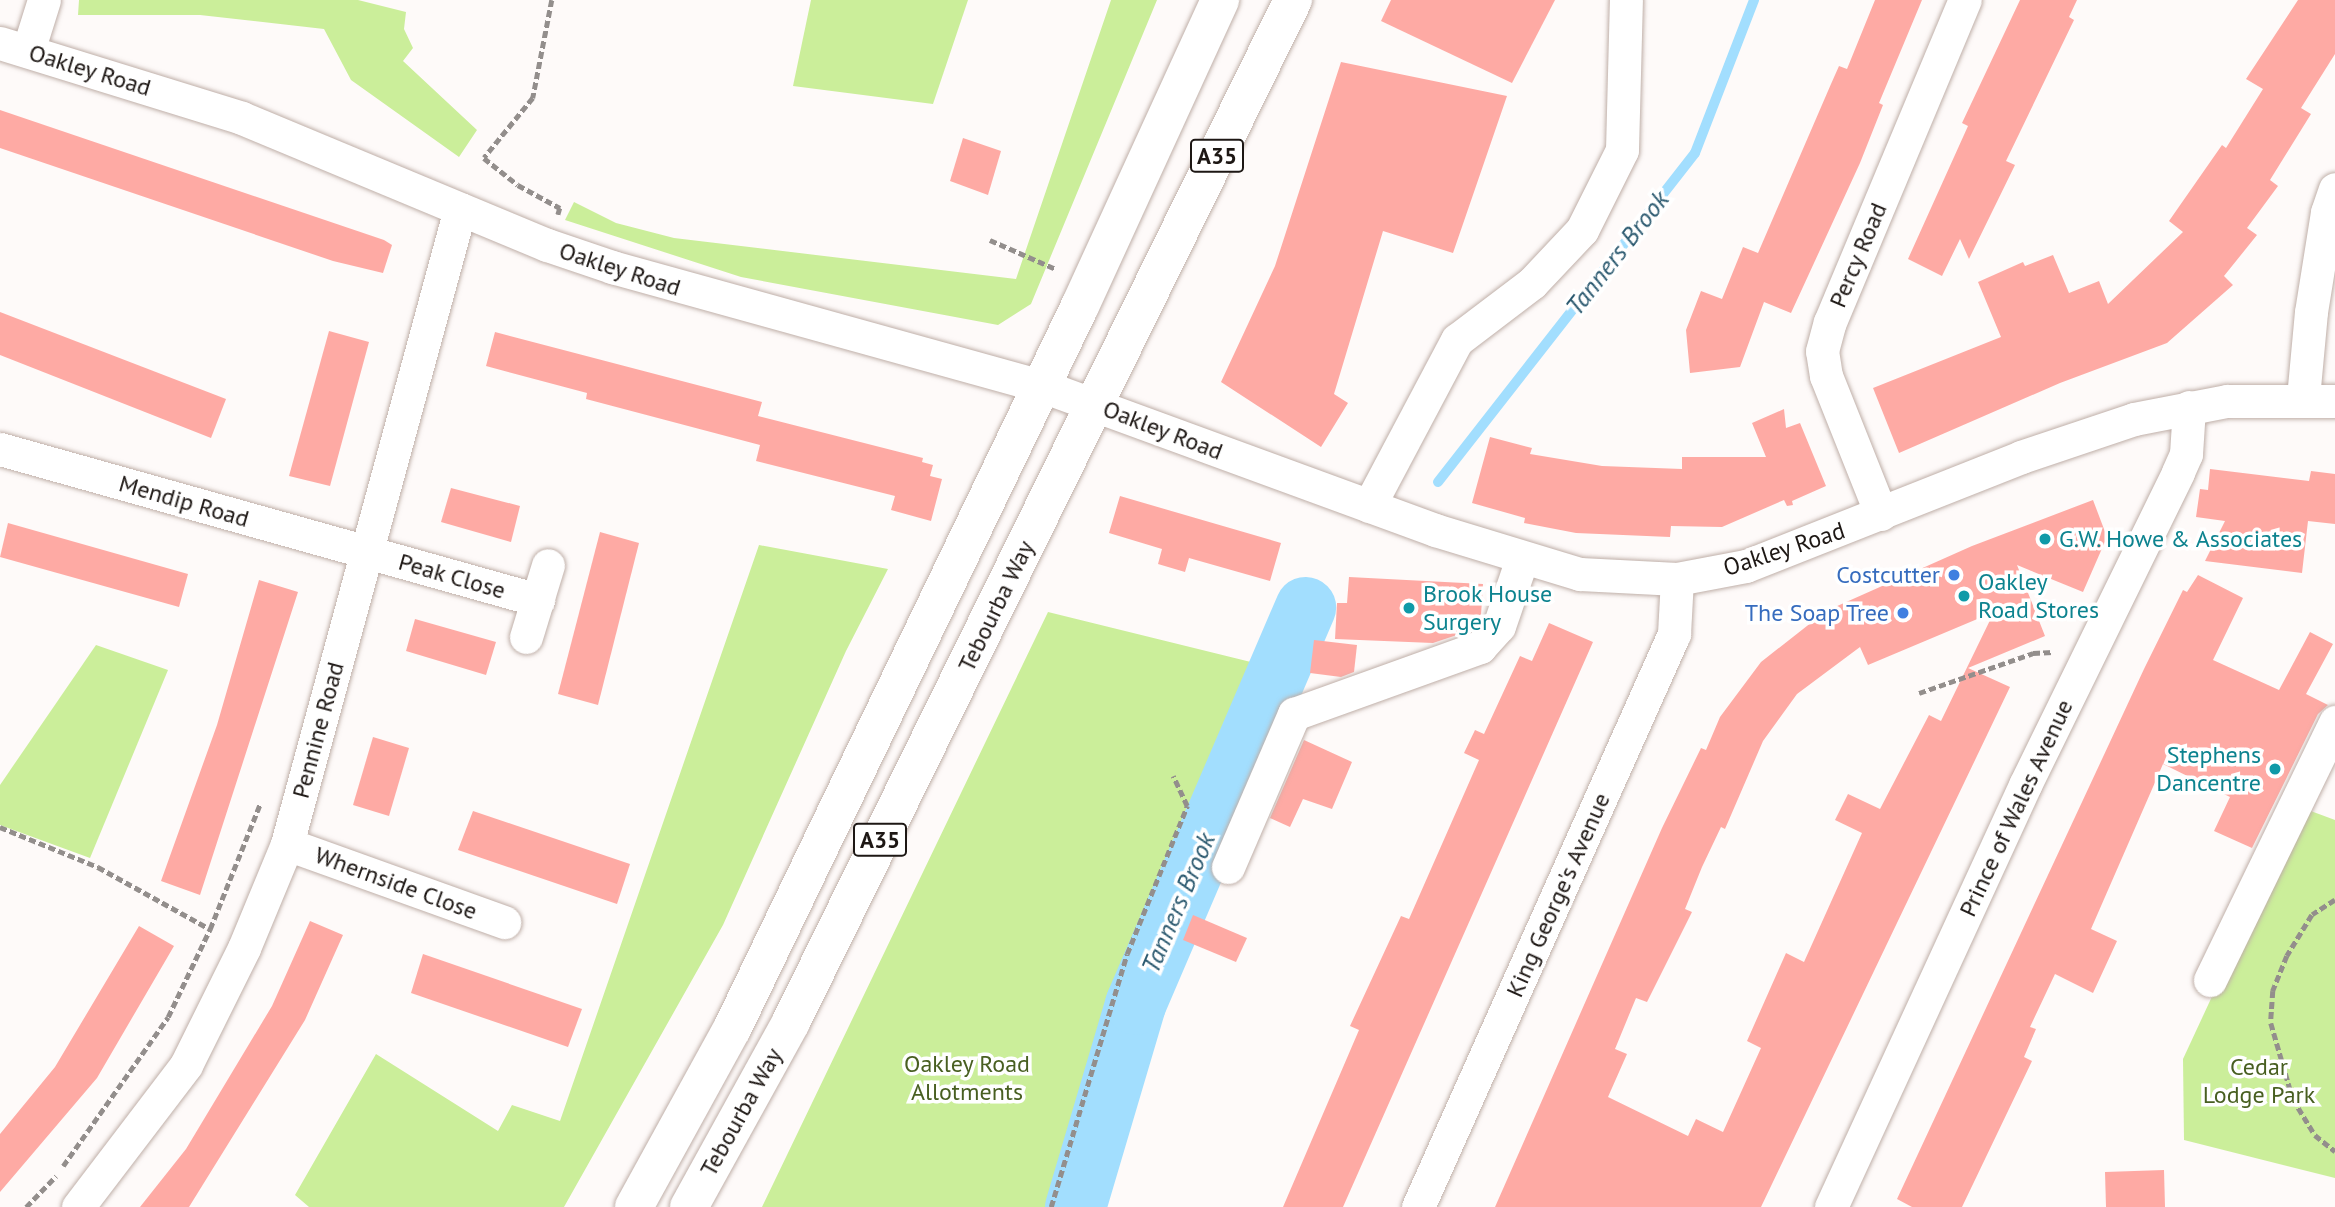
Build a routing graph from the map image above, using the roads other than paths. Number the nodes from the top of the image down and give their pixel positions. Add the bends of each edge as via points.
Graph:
1 (44, 0) edge
2 (1220, 0) edge
3 (1293, 0) edge
4 (1626, 0) edge
5 (1965, 0) edge
6 (14, 47) edge
7 (2335, 189) edge
8 (460, 209) junction
9 (1042, 386) junction
10 (2319, 399) edge
11 (1096, 403) junction
12 (2189, 407) junction
13 (0, 449) edge
14 (1369, 506) junction
15 (1881, 514) junction
16 (367, 553) junction
17 (1522, 559) junction
18 (548, 565) dead end
19 (1677, 579) junction
20 (538, 600) junction
21 (526, 637) dead end
22 (2335, 722) edge
23 (287, 844) junction
24 (1228, 867) dead end
25 (504, 922) dead end
26 (2210, 979) dead end
27 (78, 1207) edge
28 (634, 1207) edge
29 (689, 1207) edge
30 (1418, 1207) edge
31 (1831, 1207) edge

1 - 6 street
2 - 9 main road, Tebourba Way / A35
3 - 11 main road, Tebourba Way / A35
4 - 14 street via 1622,150 1582,230 1532,283 1457,340
5 - 15 street, Percy Road via 1830,322 1822,351 1826,376
6 - 8 street, Oakley Road via 242,118
7 - 10 street via 2317,274
8 - 9 street, Oakley Road via 547,245 680,289
8 - 16 street, Pennine Road
9 - 11 street, Oakley Road
9 - 28 main road, Tebourba Way / A35 via 732,1029
10 - 12 street, Oakley Road
11 - 14 street, Oakley Road
11 - 29 main road, Tebourba Way / A35 via 791,1022
12 - 15 street, Oakley Road via 2092,431
12 - 31 street, Prince of Wales Avenue via 2186,454 2089,651
13 - 16 street, Mendip Road
14 - 17 street, Oakley Road
15 - 19 street, Oakley Road via 1779,556
16 - 20 street, Peak Close
16 - 23 street, Pennine Road
17 - 19 street, Oakley Road via 1580,574
17 - 24 street via 1499,626 1480,647 1294,714
18 - 20 street, Peak Close
19 - 30 street, King George's Avenue via 1674,634
20 - 21 street, Peak Close
22 - 26 street
23 - 25 street, Whernside Close
23 - 27 street, Pennine Road via 244,948 186,1065

